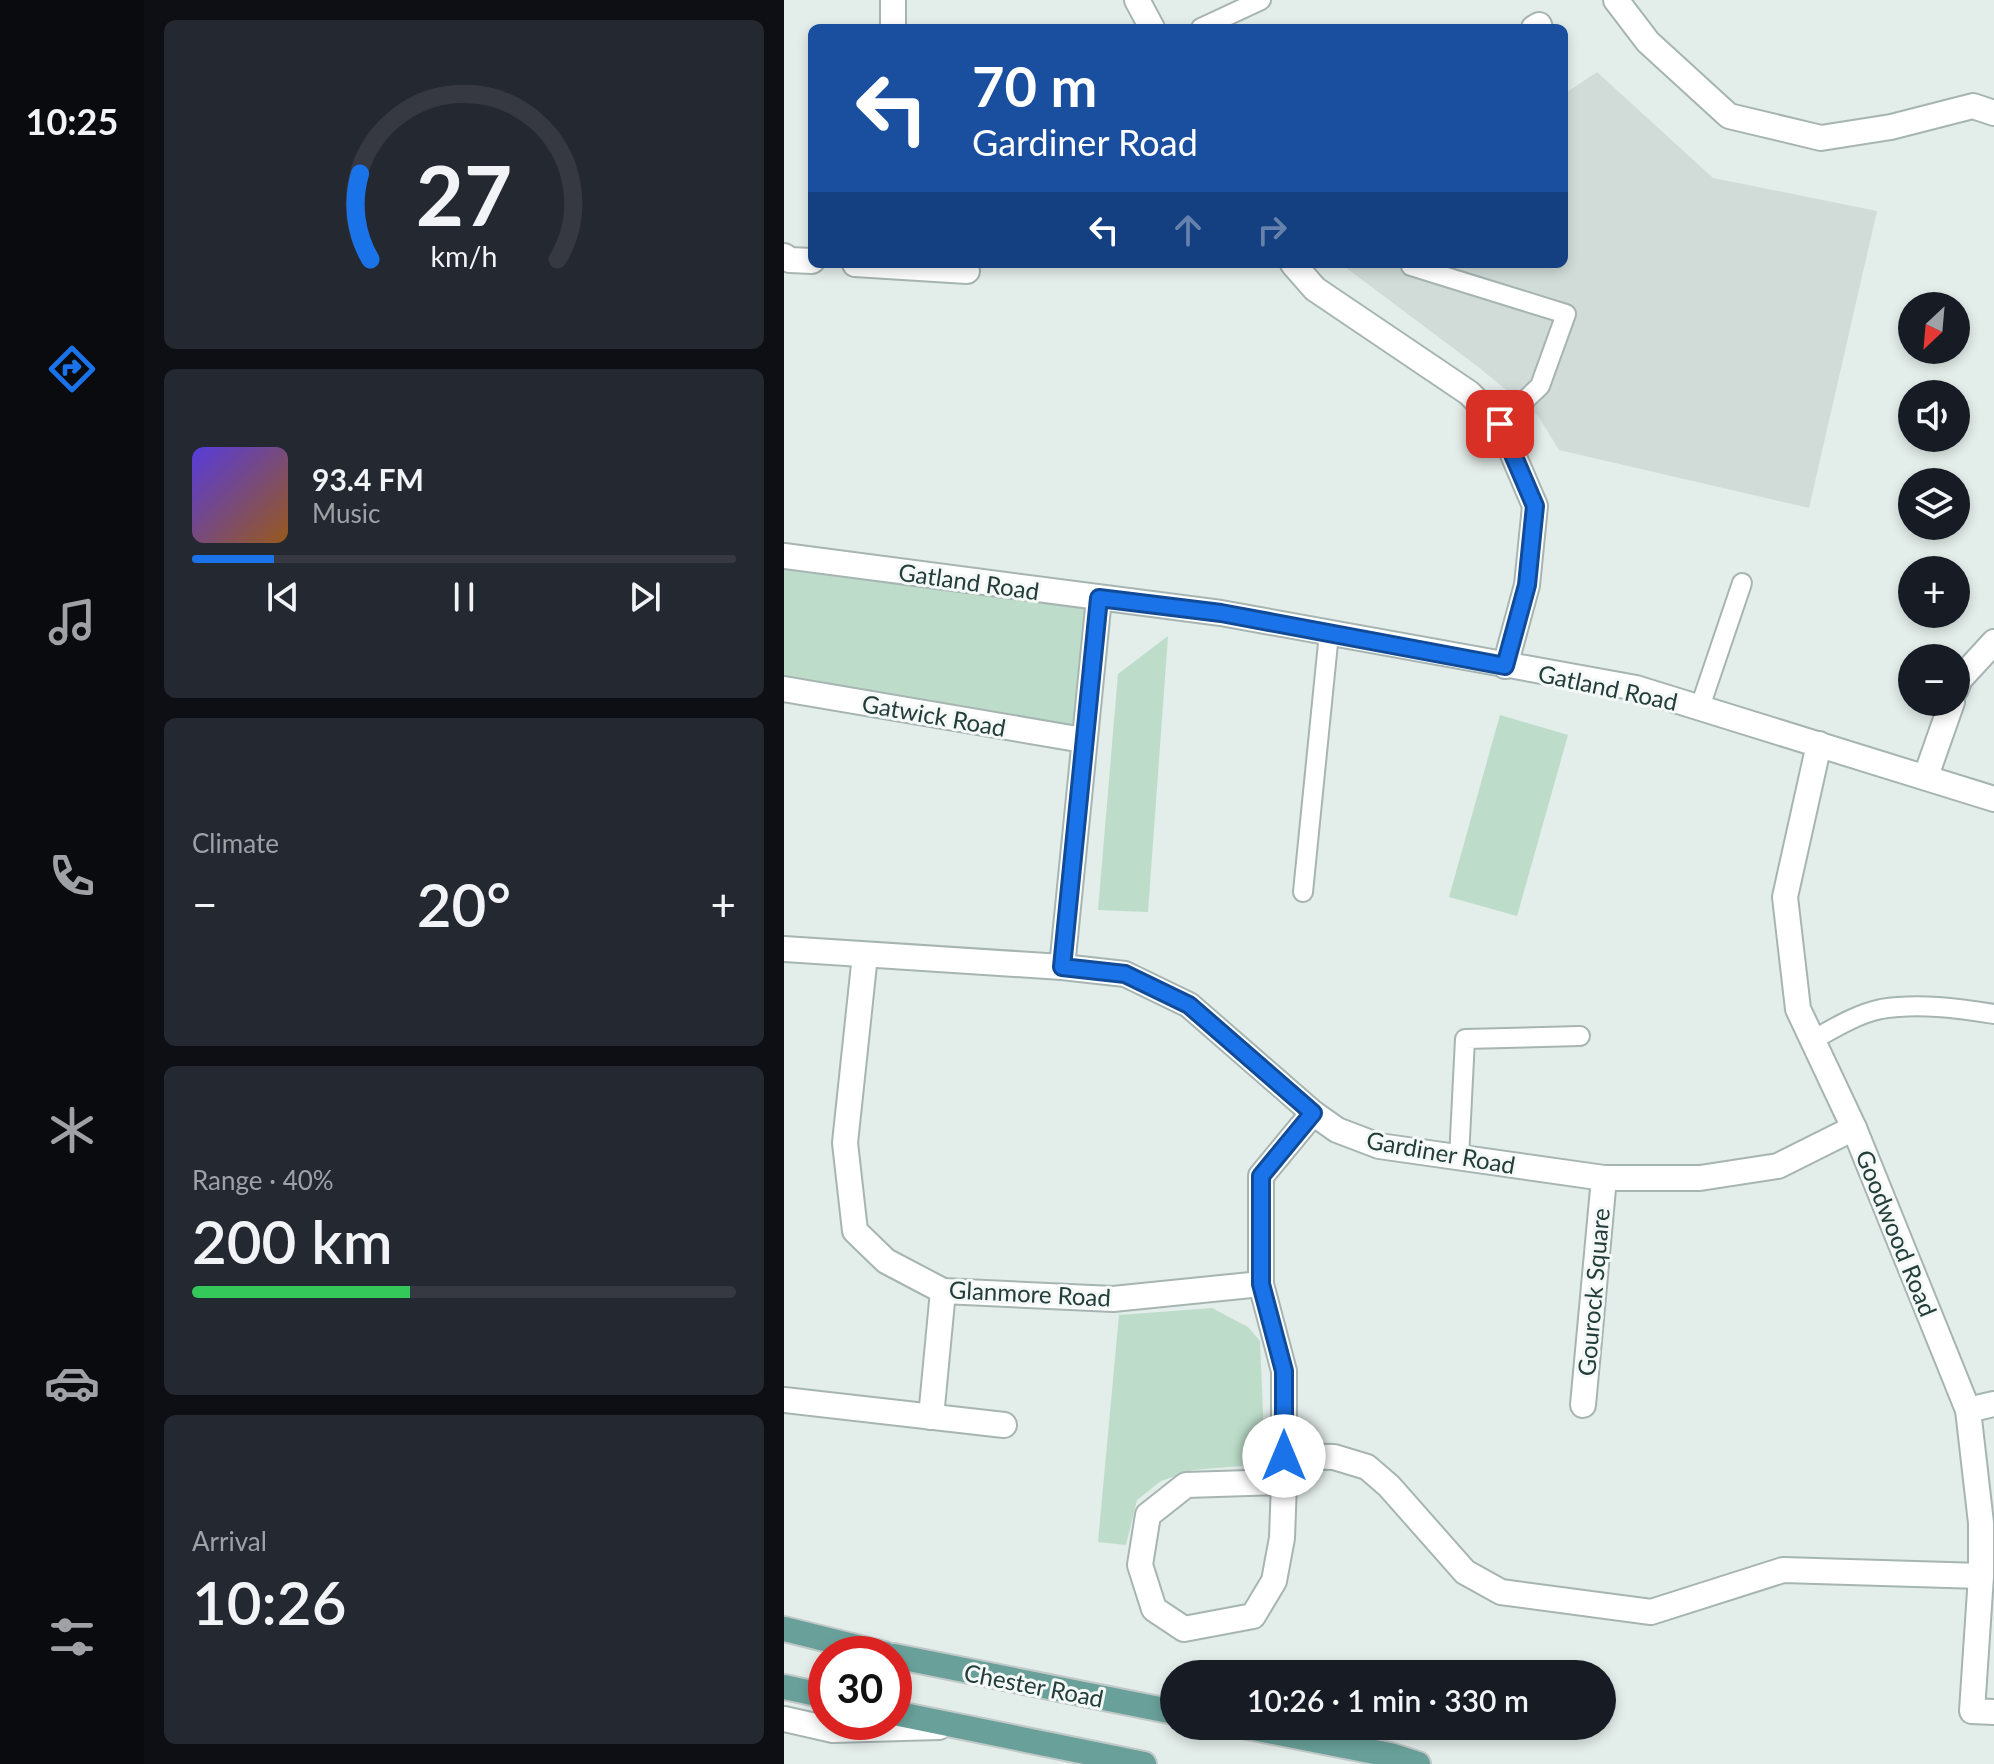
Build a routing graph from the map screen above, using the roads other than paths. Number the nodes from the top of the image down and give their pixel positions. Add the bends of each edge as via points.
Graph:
1 (893, 0) edge
2 (1137, 0) edge
3 (1261, 0) edge
4 (1616, 0) edge
5 (893, 24) edge
6 (1150, 24) edge
7 (1210, 24) edge
8 (1994, 113) edge
9 (784, 256) edge
10 (808, 261) edge
11 (925, 268) edge
12 (1297, 268) edge
13 (1417, 268) edge
14 (967, 271) dead end
15 (1500, 424) junction
16 (784, 556) edge
17 (1742, 583) dead end
18 (1099, 598) junction
19 (1329, 633) junction
20 (1994, 642) edge
21 (1505, 666) junction
22 (1970, 668) edge
23 (784, 689) edge
24 (1700, 707) junction
25 (1947, 716) edge
26 (1083, 740) junction
27 (1819, 744) junction
28 (1926, 776) junction
29 (1994, 799) edge
30 (1303, 892) dead end
31 (784, 949) edge
32 (865, 955) junction
33 (1062, 967) junction
34 (1994, 1014) edge
35 (1580, 1036) dead end
36 (1813, 1040) junction
37 (1313, 1113) junction
38 (1854, 1128) junction
39 (1459, 1158) junction
40 (1604, 1178) junction
41 (1261, 1284) junction
42 (943, 1291) junction
43 (784, 1400) edge
44 (1994, 1404) edge
45 (1583, 1405) dead end
46 (1968, 1410) junction
47 (931, 1417) junction
48 (1004, 1425) dead end
49 (1284, 1456) junction
50 (1284, 1482) junction
51 (1981, 1576) junction
52 (784, 1629) edge
53 (812, 1636) edge
54 (912, 1660) edge
55 (784, 1687) edge
56 (808, 1692) edge
57 (1160, 1709) edge
58 (1994, 1712) edge
59 (912, 1717) edge
60 (784, 1719) edge
61 (953, 1727) junction
62 (1314, 1740) edge
63 (1144, 1764) edge
64 (1418, 1764) edge

1 - 5 street
2 - 6 street
3 - 7 lane
4 - 8 street via 1648,42 1729,116 1821,138 1973,106
9 - 10 street
11 - 14 street
12 - 15 street via 1315,289 1469,393
13 - 15 lane via 1566,314 1540,386
15 - 21 street via 1535,506 1527,585
16 - 18 street, Gatland Road
17 - 24 lane
18 - 19 street, Gatland Road
18 - 26 street
19 - 21 street, Gatland Road
19 - 30 lane
20 - 22 street
21 - 24 street, Gatland Road via 1636,688
23 - 26 street, Gatwick Road
24 - 27 street, Gatland Road
25 - 28 street
26 - 33 street
27 - 28 street, Gatland Road
27 - 36 street, Goodwood Road via 1785,897 1798,1009
28 - 29 street, Gatland Road
31 - 32 street, Gardiner Road
32 - 33 street, Gardiner Road
32 - 42 street, Glanmore Road via 845,1143 855,1231 886,1261
33 - 37 street, Gardiner Road via 1125,974 1189,1005
34 - 36 lane via 1880,1009
35 - 39 lane via 1465,1039
36 - 38 street, Goodwood Road
37 - 39 street, Gardiner Road via 1337,1130 1379,1146
37 - 41 street via 1261,1176
38 - 40 street, Gardiner Road via 1778,1166 1700,1178
38 - 46 street, Goodwood Road
39 - 40 street, Gardiner Road
40 - 45 street, Gourock Square
41 - 42 street, Glanmore Road via 1113,1299
41 - 49 street via 1284,1371
42 - 47 street
43 - 47 street
44 - 46 street
46 - 51 street, Goodwood Road via 1981,1523
47 - 48 street
49 - 50 street
49 - 51 street via 1334,1457 1367,1467 1465,1572 1501,1592 1651,1612 1783,1570
50 - 50 street via 1274,1581 1253,1616 1184,1629 1154,1609 1140,1565 1148,1515 1186,1485
51 - 58 street, Goodwood Road via 1972,1711
52 - 53 main road
54 - 57 main road, Chester Road
55 - 56 main road
59 - 61 main road
60 - 61 street via 833,1730
61 - 63 main road
62 - 64 main road

